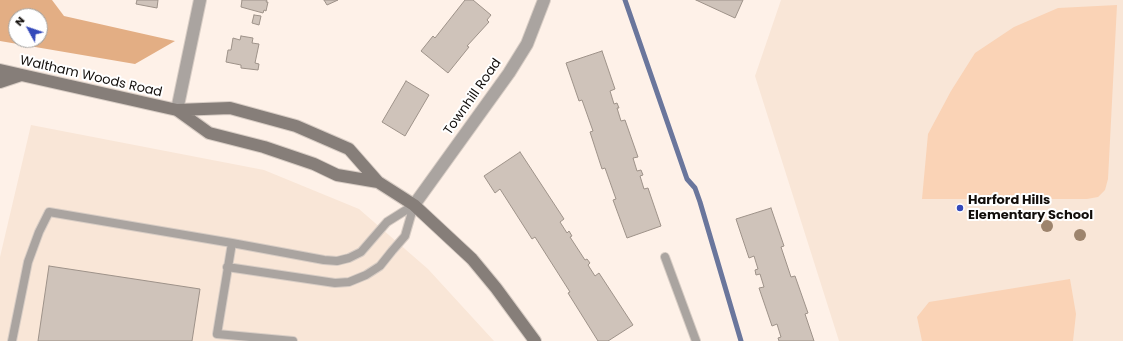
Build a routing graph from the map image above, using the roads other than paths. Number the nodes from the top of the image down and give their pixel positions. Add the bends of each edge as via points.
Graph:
1 (200, 0) edge
2 (544, 0) edge
3 (0, 70) edge
4 (22, 75) junction
5 (0, 82) edge
6 (177, 110) junction
7 (378, 182) junction
8 (414, 205) junction
9 (232, 243) junction
10 (665, 257) dead end
11 (227, 267) junction
12 (216, 337) edge
13 (12, 341) edge
14 (293, 341) edge
15 (535, 341) edge
16 (696, 341) edge

1 - 6 street
2 - 8 street, Townhill Road via 527,44 509,73
3 - 4 street, Waltham Woods Road
4 - 5 street
4 - 6 street, Waltham Woods Road
6 - 7 street, Waltham Woods Road via 209,133 264,147 314,164 337,175
6 - 7 street, Waltham Woods Road via 230,108 296,126 349,149
7 - 8 street, Waltham Woods Road
8 - 9 lane via 387,222 361,252 337,261
8 - 11 lane via 405,236 380,266 349,282 335,283
8 - 15 street, Waltham Woods Road via 472,259
9 - 11 lane
9 - 13 lane via 49,212 28,262
10 - 16 lane
11 - 12 lane
12 - 14 lane

